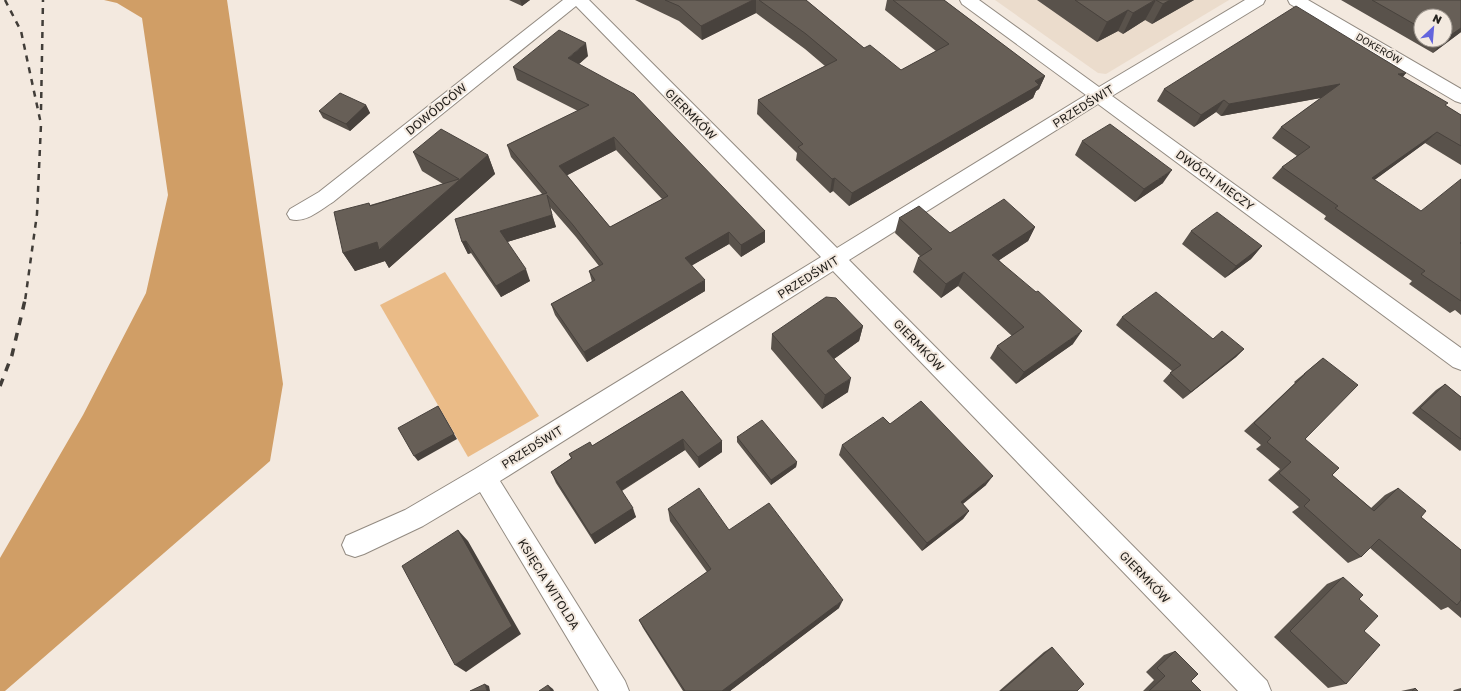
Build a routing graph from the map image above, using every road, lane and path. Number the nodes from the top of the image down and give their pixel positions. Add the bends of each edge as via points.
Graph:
1 (573, 0) edge
2 (579, 0) edge
3 (968, 0) edge
4 (1257, 0) edge
5 (1296, 0) edge
6 (1099, 96) junction
7 (1461, 97) edge
8 (296, 214) dead end
9 (836, 260) junction
10 (1461, 360) edge
11 (484, 477) junction
12 (355, 545) dead end
13 (615, 691) edge
14 (1257, 691) edge

1 - 8 street, DOWÓDCÓW via 335,190
2 - 9 street, GIERMKÓW
3 - 6 street, DWÓCH MIECZY
4 - 6 street, PRZEDŚWIT
5 - 7 street, DOKERÓW
6 - 9 street, PRZEDŚWIT
6 - 10 street, DWÓCH MIECZY
9 - 11 street, PRZEDŚWIT
9 - 14 street, GIERMKÓW
11 - 12 street, PRZEDŚWIT via 414,518
11 - 13 street, KSIĘCIA WITOLDA

